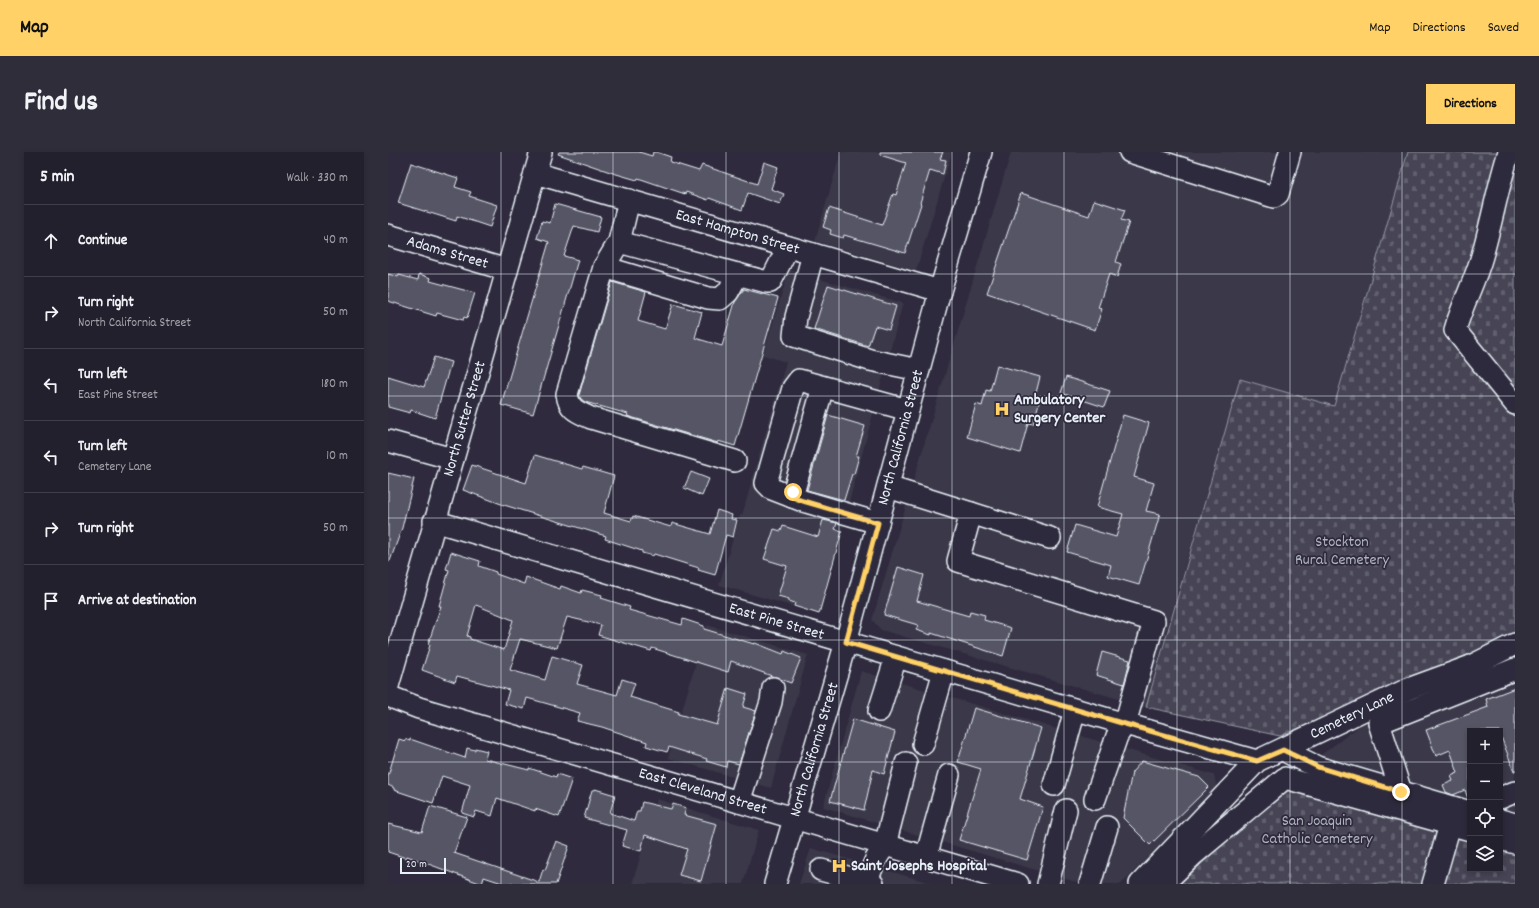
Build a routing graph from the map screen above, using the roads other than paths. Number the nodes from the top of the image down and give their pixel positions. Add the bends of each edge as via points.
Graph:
1 (541, 152) edge
2 (981, 152) edge
3 (1130, 152) edge
4 (1290, 152) edge
5 (1508, 152) edge
6 (1161, 156) edge
7 (535, 173) junction
8 (629, 200) junction
9 (388, 235) edge
10 (619, 242) junction
11 (788, 247) junction
12 (813, 254) junction
13 (604, 267) junction
14 (507, 270) junction
15 (738, 274) junction
16 (940, 291) junction
17 (919, 370) junction
18 (823, 387) junction
19 (1515, 404) edge
20 (908, 410) junction
21 (388, 441) edge
22 (453, 459) junction
23 (735, 461) dead end
24 (888, 487) junction
25 (792, 497) junction
26 (971, 513) junction
27 (434, 521) junction
28 (878, 523) junction
29 (1050, 538) dead end
30 (846, 642) junction
31 (1515, 644) edge
32 (392, 654) edge
33 (896, 657) junction
34 (1515, 669) edge
35 (944, 671) junction
36 (388, 686) edge
37 (773, 688) dead end
38 (388, 696) edge
39 (1075, 710) junction
40 (879, 711) dead end
41 (1125, 724) junction
42 (923, 744) dead end
43 (1283, 750) junction
44 (1257, 761) junction
45 (906, 763) dead end
46 (949, 775) dead end
47 (1054, 785) dead end
48 (1401, 792) junction
49 (1515, 792) edge
50 (1503, 797) edge
51 (1096, 799) dead end
52 (739, 802) junction
53 (1066, 810) dead end
54 (1467, 815) edge
55 (1467, 817) edge
56 (795, 818) junction
57 (1503, 821) edge
58 (1450, 824) junction
59 (1515, 824) edge
60 (1107, 827) dead end
61 (1503, 840) edge
62 (1515, 843) edge
63 (885, 845) junction
64 (926, 857) junction
65 (821, 870) dead end
66 (870, 883) edge
67 (775, 884) edge
68 (1018, 884) edge
69 (1048, 884) edge
70 (1090, 884) edge
71 (1140, 884) edge
72 (1163, 884) edge
73 (1433, 884) edge

1 - 7 street, North Sutter Street
2 - 16 street, North California Street
3 - 6 street
4 - 6 street via 1278,194 1274,197
5 - 19 street via 1482,257 1455,330
7 - 8 street, East Hampton Street
7 - 14 street, North Sutter Street
8 - 10 street
8 - 11 street, East Hampton Street
9 - 14 street, Adams Street
10 - 13 street
10 - 15 street
11 - 12 street, East Hampton Street
11 - 15 street via 770,282
12 - 16 street, East Hampton Street
12 - 17 street via 796,317 794,336 870,360
13 - 15 street via 708,298 720,299 728,292
13 - 23 street via 567,394 568,403 575,410 591,418
14 - 22 street, North Sutter Street
16 - 17 street, North California Street
17 - 20 street, North California Street
18 - 20 street
18 - 25 street
18 - 25 street via 799,380 793,388 766,483 772,489
20 - 24 street, North California Street
21 - 22 street
22 - 27 street, North Sutter Street
24 - 26 street
24 - 28 street, North California Street
25 - 28 street
26 - 29 street
26 - 41 street via 958,561 1154,621
27 - 30 street, East Pine Street
27 - 32 street, North Sutter Street
28 - 30 street, North California Street
30 - 33 street, East Pine Street
30 - 56 street, North California Street
31 - 43 street, Cemetery Lane via 1471,666 1408,689
32 - 36 street, North Sutter Street
33 - 35 street, East Pine Street
33 - 40 street
34 - 48 street via 1379,723
35 - 39 street, East Pine Street
35 - 42 street
37 - 52 street via 771,702
38 - 52 street, East Cleveland Street via 427,710
39 - 41 street, East Pine Street
39 - 47 street
41 - 44 street, East Pine Street
41 - 51 street via 1117,736
43 - 44 street, Cemetery Lane
43 - 48 street via 1318,767
44 - 71 street, Cemetery Lane
45 - 63 street
46 - 64 street
48 - 54 street
49 - 50 street
52 - 56 street, East Cleveland Street
53 - 69 street
55 - 58 street
56 - 63 street, East Cleveland Street
56 - 67 street, North California Street
57 - 59 street
58 - 72 street via 1285,778 1193,855
58 - 73 street
60 - 70 street
61 - 62 street
63 - 64 street, East Cleveland Street
63 - 66 street via 876,859
64 - 68 street, East Cleveland Street
65 - 66 street

